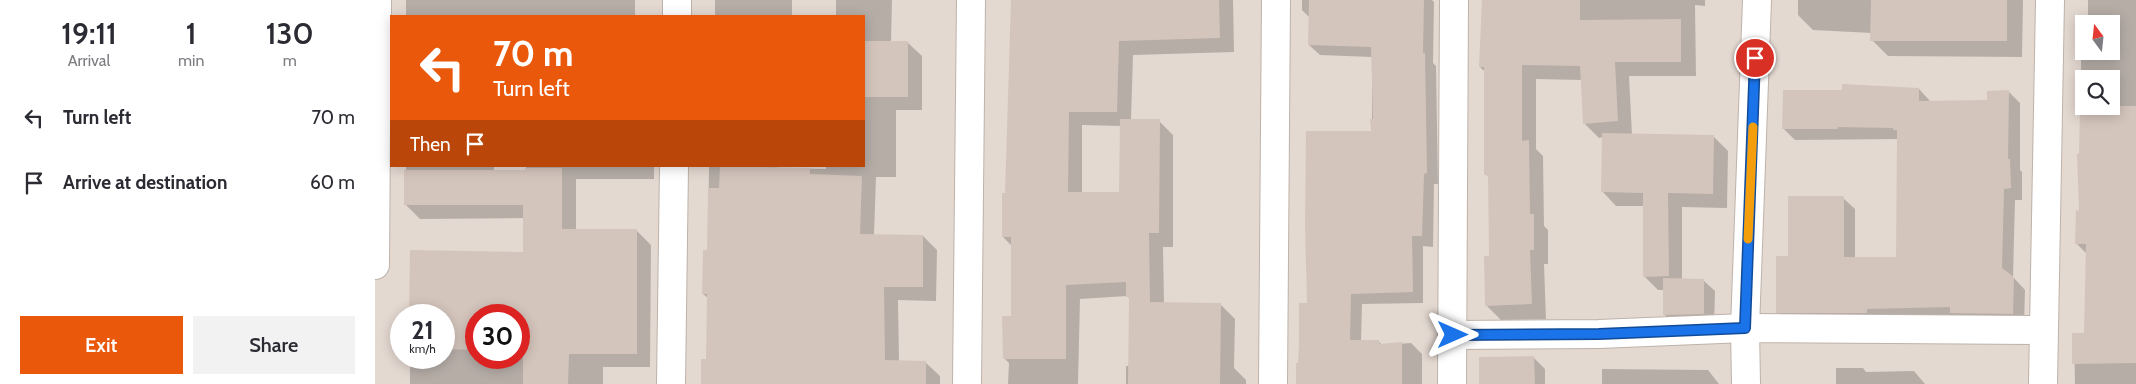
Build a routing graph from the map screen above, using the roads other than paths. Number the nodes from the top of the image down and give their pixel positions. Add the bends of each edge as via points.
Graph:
1 (377, 0) edge
2 (677, 0) edge
3 (971, 0) edge
4 (1276, 0) edge
5 (1454, 0) edge
6 (1757, 0) edge
7 (2050, 0) edge
8 (677, 15) edge
9 (674, 167) edge
10 (375, 265) edge
11 (1745, 328) junction
12 (2043, 330) junction
13 (1453, 335) junction
14 (671, 384) edge
15 (967, 384) edge
16 (1273, 384) edge
17 (1452, 384) edge
18 (1746, 384) edge
19 (2043, 384) edge

1 - 10 street
2 - 8 street
3 - 15 street
4 - 16 street
5 - 13 street
6 - 11 street
7 - 12 street
9 - 14 street
11 - 12 street
11 - 13 street
11 - 18 street
12 - 19 street
13 - 17 street

